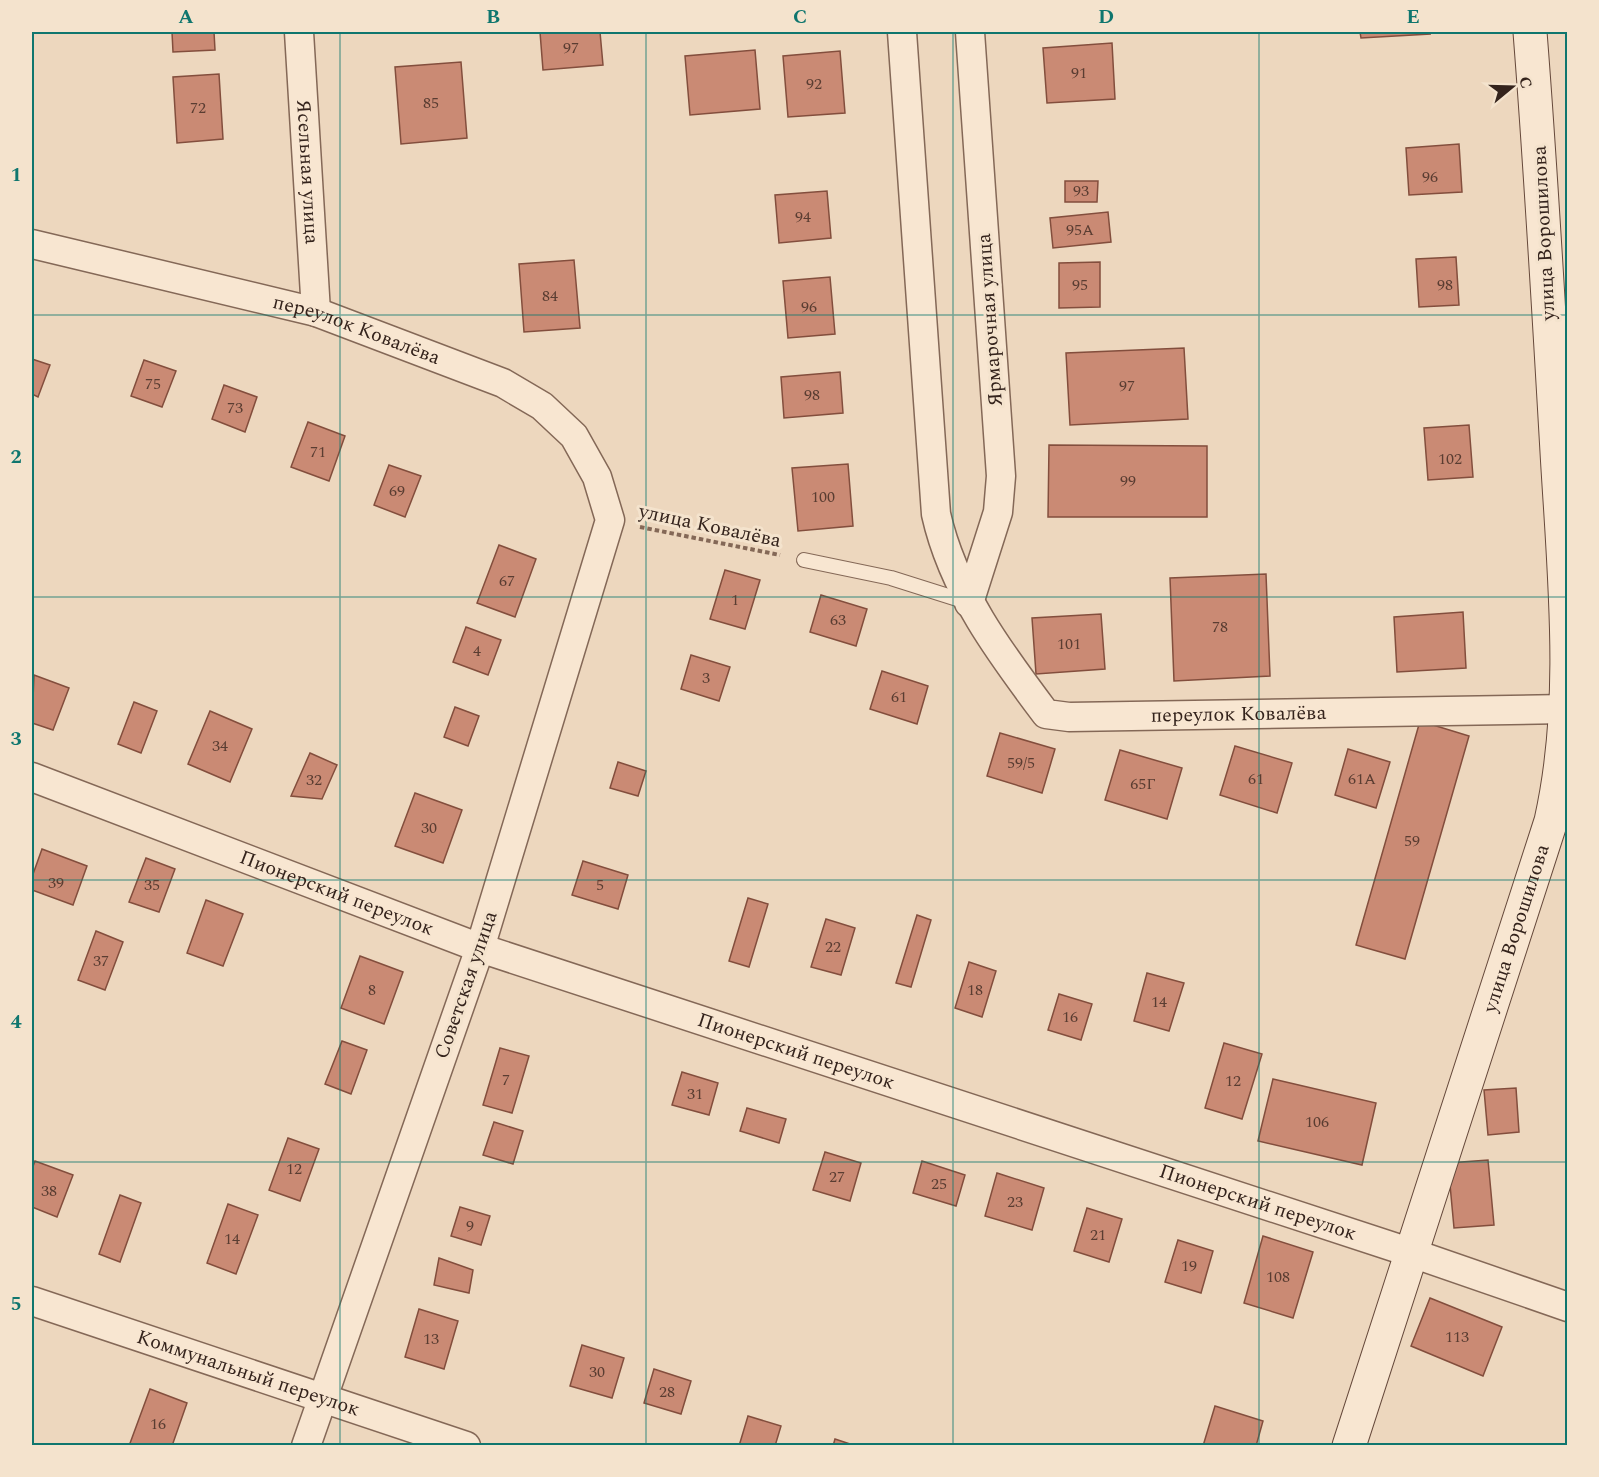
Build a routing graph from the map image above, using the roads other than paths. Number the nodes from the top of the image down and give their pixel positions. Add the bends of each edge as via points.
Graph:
1 (299, 32) edge
2 (902, 32) edge
3 (970, 32) edge
4 (1530, 32) edge
5 (32, 244) edge
6 (316, 312) junction
7 (610, 520) joint
8 (804, 560) road end
9 (969, 603) junction
10 (1566, 709) edge
11 (1566, 744) edge
12 (32, 777) edge
13 (480, 948) junction
14 (1412, 1253) junction
15 (32, 1301) edge
16 (1568, 1307) edge
17 (324, 1398) junction
18 (306, 1446) edge
19 (466, 1446) edge
20 (1349, 1446) edge

1 - 6 street, Ясельная улица
2 - 9 street via 936,514 942,540
3 - 9 street, Ярмарочная улица via 1001,476 998,512
4 - 10 main road, улица Ворошилова via 1561,518
5 - 6 street, переулок Ковалёва
6 - 7 street, переулок Ковалёва via 503,383 542,405 574,436 597,477
7 - 13 street, Советская улица
8 - 9 lane via 891,578
9 - 10 street, переулок Ковалёва via 1046,714 1069,717
10 - 11 main road, улица Ворошилова
11 - 14 main road, улица Ворошилова via 1551,821
12 - 13 street, Пионерский переулок
13 - 14 street, Пионерский переулок
13 - 17 street, Советская улица
14 - 16 street, Пионерский переулок
14 - 20 main road, улица Ворошилова
15 - 17 street, Коммунальный переулок
17 - 18 street, Советская улица
17 - 19 street, Коммунальный переулок

